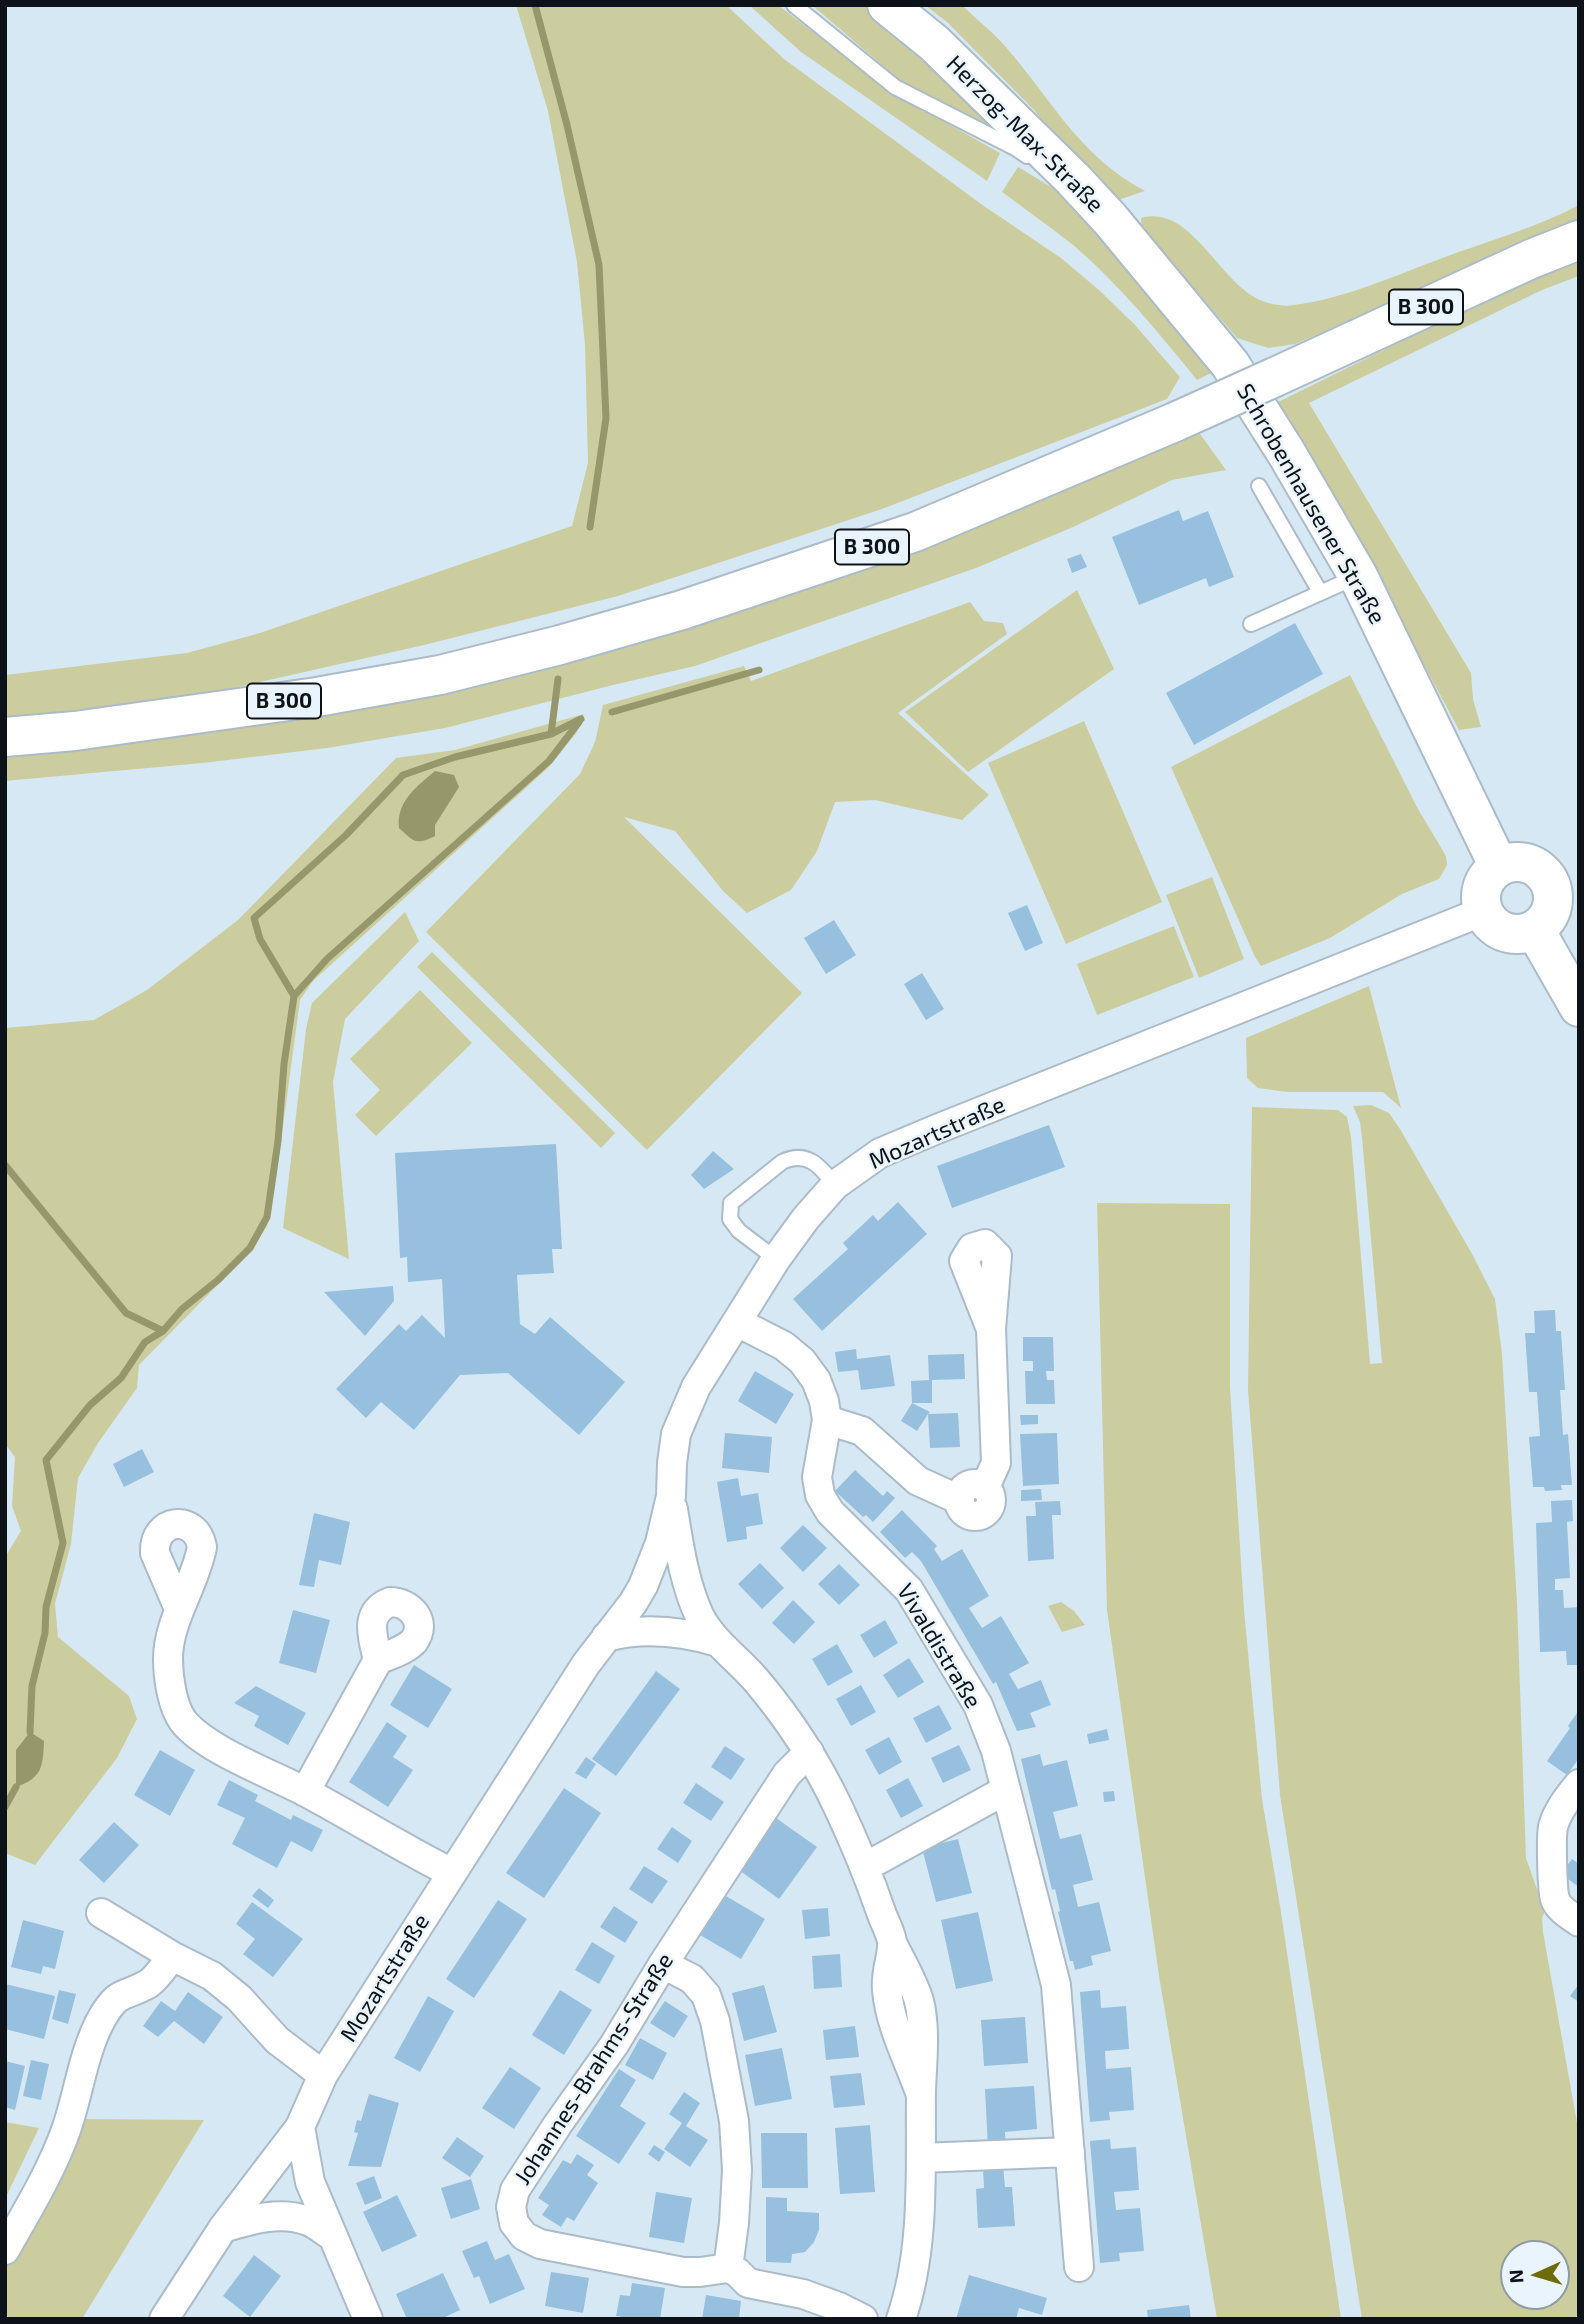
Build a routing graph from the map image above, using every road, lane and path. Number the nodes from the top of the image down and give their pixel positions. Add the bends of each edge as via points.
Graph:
1 (794, 5) edge
2 (887, 5) edge
3 (1073, 179) junction
4 (1579, 240) edge
5 (1154, 271) joint
6 (1259, 486) dead end
7 (1357, 576) junction
8 (1320, 592) junction
9 (1251, 624) dead end
10 (5, 737) edge
11 (1499, 867) junction
12 (1484, 911) junction
13 (1535, 930) junction
14 (1579, 1007) edge
15 (835, 1185) junction
16 (776, 1259) junction
17 (737, 1322) junction
18 (991, 1329) dead end
19 (827, 1420) junction
20 (671, 1496) junction
21 (179, 1609) dead end
22 (606, 1637) junction
23 (718, 1642) junction
24 (378, 1660) dead end
25 (809, 1752) junction
26 (1579, 1784) edge
27 (1006, 1790) junction
28 (305, 1792) junction
29 (865, 1867) junction
30 (452, 1873) junction
31 (101, 1913) dead end
32 (1579, 1922) edge
33 (172, 1955) junction
34 (663, 1965) junction
35 (323, 2075) junction
36 (300, 2127) junction
37 (1070, 2152) junction
38 (921, 2158) junction
39 (223, 2228) junction
40 (332, 2236) junction
41 (5, 2250) edge
42 (728, 2267) junction
43 (1079, 2267) dead end
44 (164, 2319) edge
45 (368, 2319) edge
46 (863, 2319) edge
47 (901, 2319) edge

1 - 3 lane via 895,88 1015,148 1043,168
2 - 3 main road, Herzog-Max-Straße via 934,43
3 - 5 main road, Herzog-Max-Straße
4 - 10 main road, B 300, bridge via 1175,422 915,532 694,606 440,675 75,732
5 - 7 main road, Schrobenhausener Straße via 1230,365
6 - 8 lane
7 - 8 lane
7 - 11 main road, Schrobenhausener Straße
8 - 9 lane
11 - 12 main road via 1483,886
11 - 13 main road via 1525,863 1548,879 1552,910
12 - 13 main road via 1504,932
12 - 15 street, Mozartstraße via 915,1138 880,1153
13 - 14 main road
15 - 16 street, Mozartstraße
15 - 16 lane via 821,1168 802,1157 792,1158 731,1203 730,1219 739,1231
16 - 17 street, Mozartstraße
17 - 19 street, Vivaldistraße via 803,1361 816,1380
17 - 20 street, Mozartstraße via 696,1387 676,1434
18 - 19 street via 996,1463 985,1488 970,1485 962,1490 960,1500 918,1481 862,1431
19 - 27 street, Vivaldistraße via 817,1476 820,1495 830,1512 909,1590 978,1705
20 - 22 street, Mozartstraße via 643,1587
20 - 23 street via 690,1590 701,1619
21 - 28 street via 168,1658 175,1704 184,1721 207,1742
22 - 23 street via 657,1631
22 - 30 street, Mozartstraße
23 - 25 street via 748,1670
24 - 28 street
25 - 29 street
25 - 34 street, Johannes-Brahms-Straße via 787,1774
26 - 32 street via 1553,1827 1553,1871 1555,1900
27 - 29 street
27 - 37 street, Vivaldistraße via 1056,1985
28 - 30 street
29 - 38 street via 919,2001 923,2032
30 - 35 street, Mozartstraße
31 - 33 street
33 - 35 street via 212,1976 277,2040
33 - 41 street via 149,1983 116,1997 102,2019 66,2131
34 - 42 street via 692,1979 706,1995 715,2021 734,2121 737,2170
34 - 42 street, Johannes-Brahms-Straße via 614,2045 528,2167 510,2207 524,2236 540,2244 683,2272
35 - 36 street, Mozartstraße
36 - 39 street, Mozartstraße
36 - 40 street via 310,2182
37 - 38 street
37 - 43 street, Vivaldistraße
38 - 47 street via 910,2293
39 - 40 street via 253,2218 280,2217 307,2220
39 - 44 street, Mozartstraße
40 - 45 street
42 - 46 street via 748,2283 803,2294

